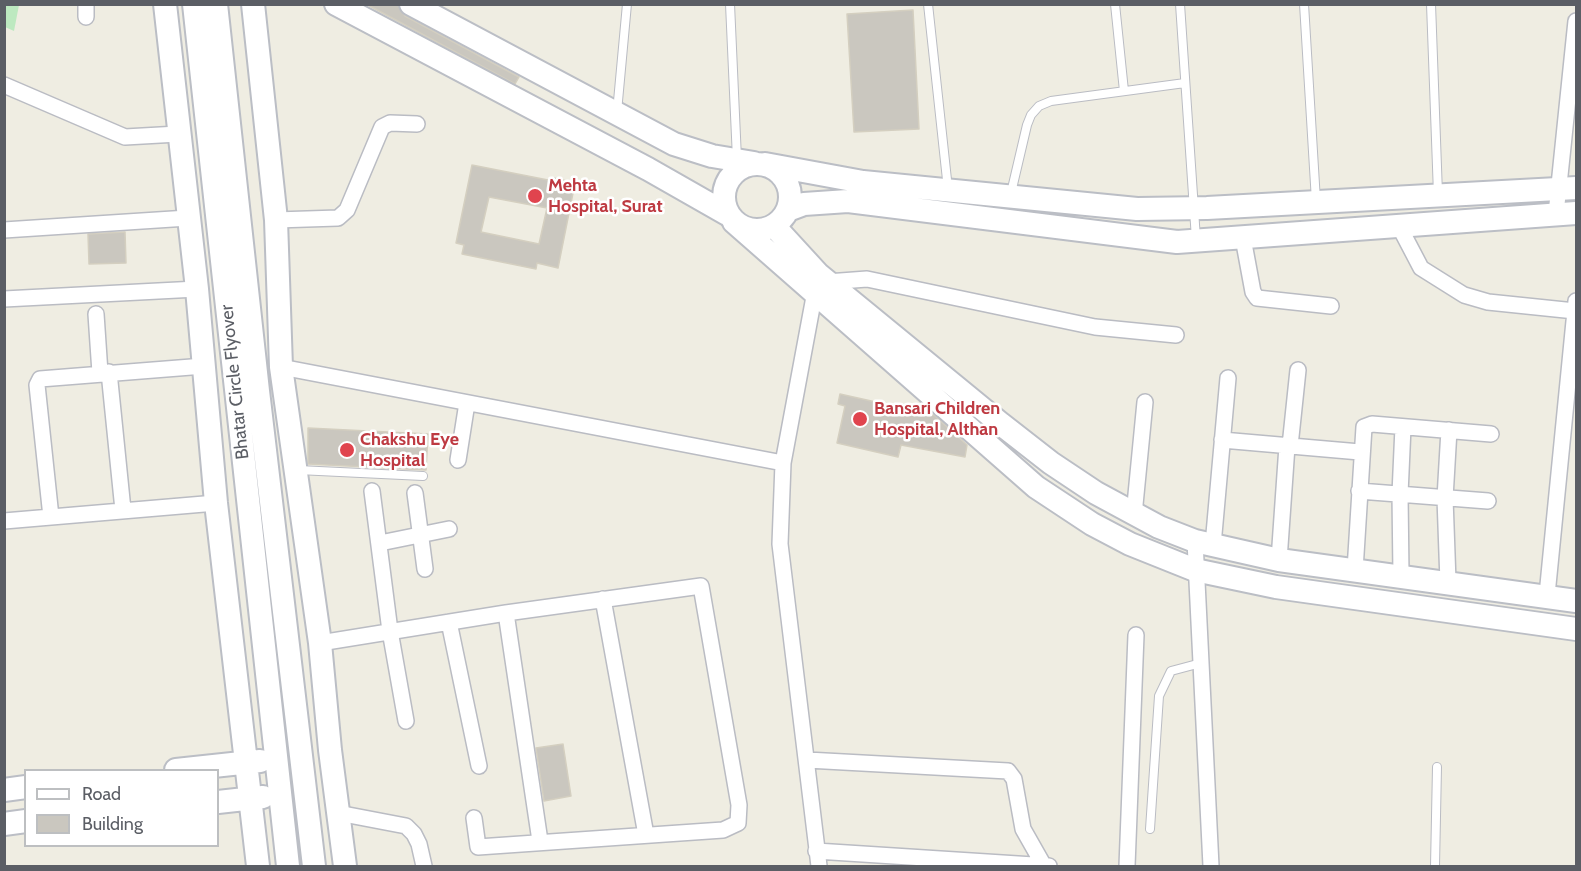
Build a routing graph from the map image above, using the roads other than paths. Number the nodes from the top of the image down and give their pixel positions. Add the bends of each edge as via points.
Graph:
1 (165, 4) edge
2 (194, 4) edge
3 (216, 4) edge
4 (254, 4) edge
5 (336, 4) edge
6 (411, 4) edge
7 (627, 4) edge
8 (730, 4) edge
9 (928, 4) edge
10 (1115, 4) edge
11 (1180, 4) edge
12 (1304, 4) edge
13 (1431, 4) edge
14 (1576, 21) edge
15 (1576, 45) edge
16 (1185, 83) junction
17 (4, 85) edge
18 (1124, 91) junction
19 (617, 113) junction
20 (1572, 116) edge
21 (417, 124) dead end
22 (178, 134) junction
23 (752, 162) junction
24 (1568, 189) edge
25 (948, 190) junction
26 (1010, 196) junction
27 (1438, 196) junction
28 (1316, 202) junction
29 (1192, 208) junction
30 (1566, 213) edge
31 (188, 218) junction
32 (731, 218) junction
33 (781, 218) junction
34 (276, 220) junction
35 (1400, 226) junction
36 (4, 230) edge
37 (1243, 237) junction
38 (1196, 241) junction
39 (820, 283) junction
40 (197, 289) junction
41 (4, 299) edge
42 (1330, 306) dead end
43 (1576, 306) edge
44 (96, 314) dead end
45 (1176, 335) dead end
46 (204, 366) junction
47 (281, 367) junction
48 (1298, 370) dead end
49 (105, 372) junction
50 (1228, 378) dead end
51 (1145, 402) dead end
52 (467, 403) junction
53 (1403, 427) junction
54 (1449, 430) junction
55 (1491, 434) dead end
56 (1222, 440) junction
57 (1288, 446) junction
58 (1360, 452) junction
59 (458, 460) dead end
60 (783, 463) junction
61 (296, 470) junction
62 (423, 476) dead end
63 (372, 491) dead end
64 (1359, 491) junction
65 (415, 493) dead end
66 (1400, 494) junction
67 (1445, 498) junction
68 (1488, 501) dead end
69 (216, 503) junction
70 (123, 510) junction
71 (1134, 515) junction
72 (51, 517) junction
73 (4, 521) edge
74 (449, 529) dead end
75 (420, 534) junction
76 (380, 543) junction
77 (1204, 543) junction
78 (1279, 560) junction
79 (425, 569) dead end
80 (1196, 570) junction
81 (1355, 570) junction
82 (1401, 575) junction
83 (1448, 582) junction
84 (1547, 595) junction
85 (603, 599) junction
86 (1576, 601) edge
87 (506, 612) junction
88 (449, 622) junction
89 (1576, 629) edge
90 (390, 631) junction
91 (1136, 635) dead end
92 (320, 643) junction
93 (1203, 662) junction
94 (406, 721) dead end
95 (330, 750) junction
96 (301, 756) junction
97 (276, 759) junction
98 (807, 760) junction
99 (246, 763) junction
100 (479, 766) dead end
101 (1437, 767) dead end
102 (194, 769) edge
103 (24, 787) edge
104 (335, 787) junction
105 (4, 790) edge
106 (304, 792) junction
107 (280, 796) junction
108 (249, 799) junction
109 (219, 802) edge
110 (339, 813) junction
111 (474, 818) dead end
112 (24, 822) edge
113 (4, 824) edge
114 (1150, 829) dead end
115 (646, 835) junction
116 (540, 841) junction
117 (818, 859) edge
118 (1044, 866) edge
119 (258, 867) edge
120 (288, 867) edge
121 (314, 867) edge
122 (345, 867) edge
123 (424, 867) edge
124 (1052, 867) edge
125 (1127, 867) edge
126 (1211, 867) edge
127 (1435, 867) edge

1 - 22 main road
2 - 97 main road, Bhatar Circle Flyover
3 - 96 main road, Bhatar Circle Flyover
4 - 34 main road
5 - 32 main road via 637,163
6 - 19 main road via 439,15
7 - 19 lane
8 - 23 lane
9 - 25 lane
10 - 18 lane
11 - 16 lane
12 - 28 lane
13 - 27 lane
14 - 15 street
15 - 20 street
16 - 18 lane
16 - 29 lane
17 - 22 street via 125,137
18 - 26 lane via 1039,106 1027,125
19 - 23 main road via 674,144
20 - 24 street
21 - 34 street via 390,123 382,127 347,210 338,219
22 - 31 main road
23 - 25 main road via 863,182
23 - 32 main road via 733,172 726,182 723,193
23 - 33 main road via 784,177 789,188
24 - 27 main road
24 - 30 street
25 - 26 main road
26 - 29 main road via 1137,209
27 - 28 main road
28 - 29 main road
29 - 38 lane
30 - 35 main road
31 - 36 street
31 - 40 main road
32 - 33 main road via 753,230
32 - 39 main road
33 - 38 main road via 804,204 848,201 1177,242
33 - 39 main road
34 - 47 main road
35 - 37 main road
35 - 43 street via 1421,268 1464,295 1488,302
37 - 38 main road
37 - 42 street via 1257,298
39 - 45 street via 867,279 1095,327
39 - 60 street
39 - 71 main road via 1051,464
39 - 80 main road via 1036,487 1130,544
40 - 41 street
40 - 46 main road
43 - 84 street
44 - 49 street
46 - 49 street
46 - 69 main road
47 - 52 street
47 - 61 main road
48 - 57 street
49 - 70 street
49 - 72 street via 38,381
50 - 56 street
51 - 71 street
52 - 59 street
52 - 60 street
53 - 54 street
53 - 58 street via 1368,424 1362,432
53 - 66 street
54 - 55 street
54 - 67 street
56 - 57 street
56 - 77 street
57 - 58 street
57 - 78 street
58 - 64 street
60 - 98 street via 780,544
61 - 62 lane
61 - 92 main road
63 - 76 street
64 - 66 street
64 - 81 street
65 - 75 street
66 - 67 street
66 - 82 street
67 - 68 street
67 - 83 street
69 - 70 street
69 - 99 main road
70 - 72 street
71 - 77 main road
72 - 73 street
74 - 75 street
75 - 76 street
75 - 79 street
76 - 90 street
77 - 78 main road
77 - 80 street
78 - 81 main road
80 - 89 main road via 1276,587
80 - 93 street
81 - 82 main road
82 - 83 main road
83 - 84 main road
84 - 86 main road
85 - 87 street
85 - 115 street
85 - 115 street via 701,586 740,817 738,823 723,830
87 - 88 street
87 - 116 street
88 - 90 street
88 - 100 street
90 - 92 street
90 - 94 street
91 - 125 street
92 - 95 main road
93 - 114 lane via 1171,671 1159,696
93 - 126 street
95 - 96 main road
95 - 104 main road
96 - 106 main road, Bhatar Circle Flyover
97 - 99 main road
97 - 107 main road, Bhatar Circle Flyover
98 - 117 street
98 - 118 street via 1008,771 1014,779 1023,829
99 - 102 main road
99 - 108 main road
101 - 127 lane
103 - 105 main road
104 - 106 main road
104 - 110 main road
106 - 121 main road, Bhatar Circle Flyover
107 - 108 main road
107 - 120 main road, Bhatar Circle Flyover
108 - 109 main road
108 - 119 main road
110 - 122 main road
110 - 123 street via 406,826 419,844
111 - 116 street via 478,847
112 - 113 main road
115 - 116 street
117 - 118 street
118 - 124 street

